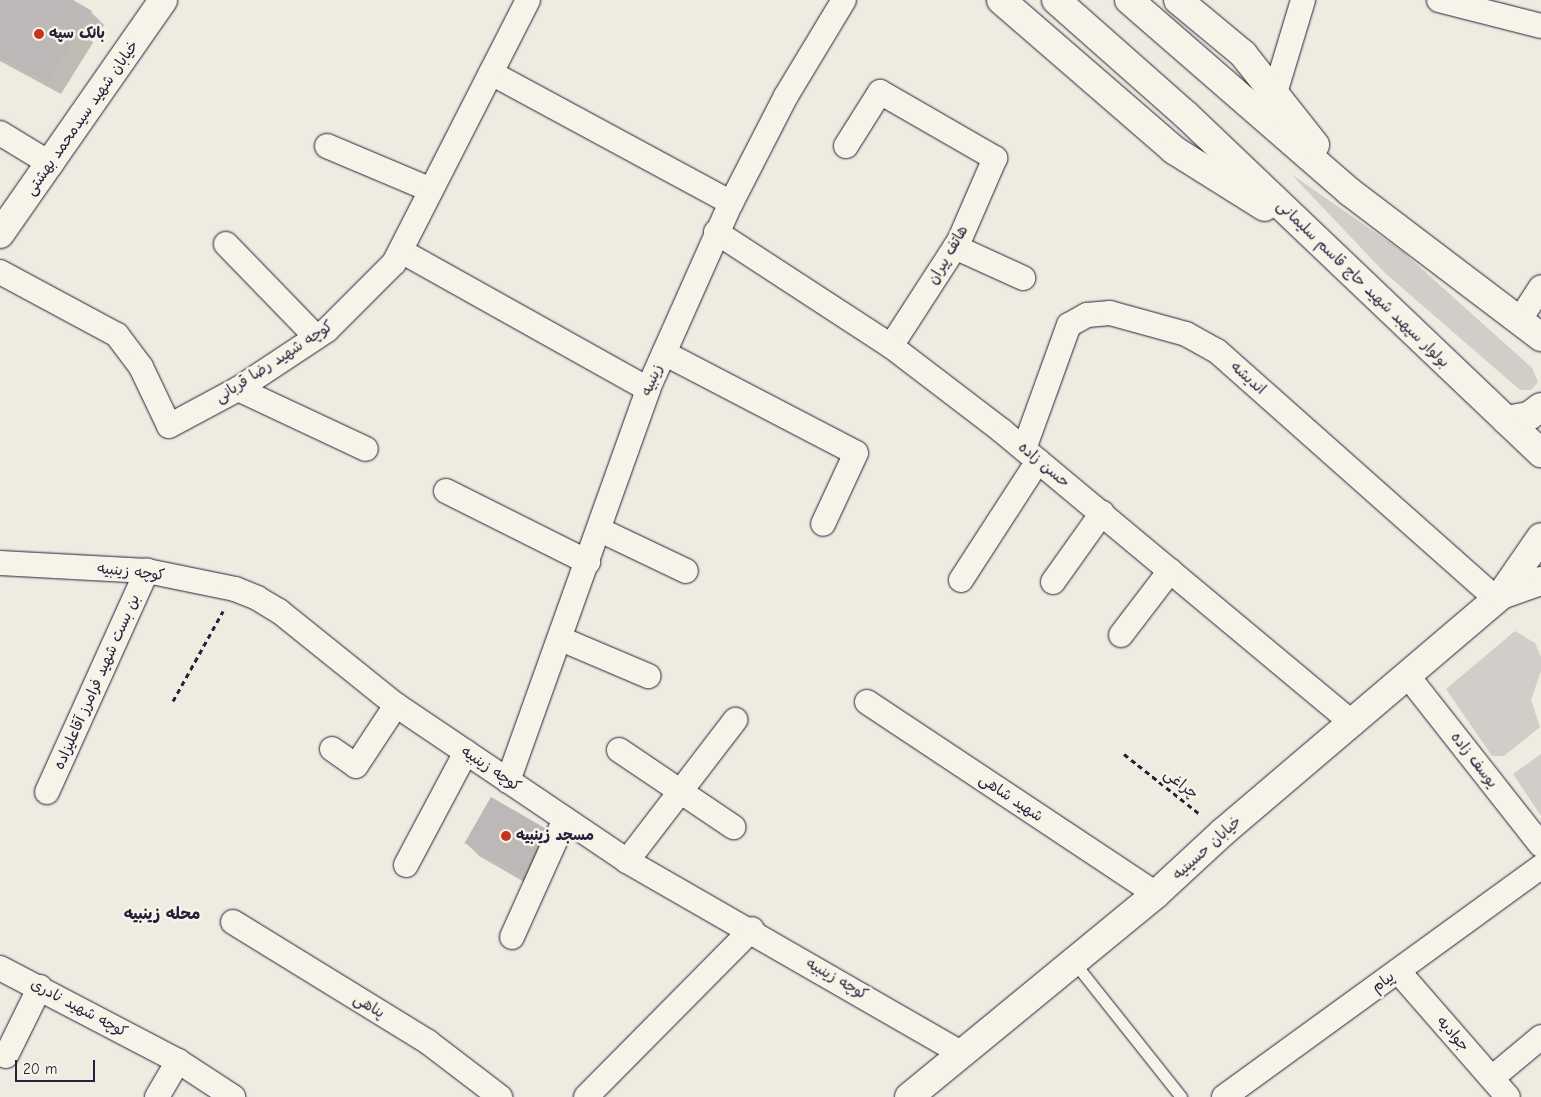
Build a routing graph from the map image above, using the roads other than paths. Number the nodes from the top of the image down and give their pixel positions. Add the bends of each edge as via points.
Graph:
1 (163, 0) edge
2 (528, 0) edge
3 (844, 0) edge
4 (1001, 0) edge
5 (1056, 0) edge
6 (1129, 0) edge
7 (1178, 0) edge
8 (1303, 0) edge
9 (1439, 0) edge
10 (1541, 26) edge
11 (491, 74) junction
12 (1275, 93) junction
13 (0, 133) edge
14 (327, 146) dead end
15 (846, 146) dead end
16 (51, 164) junction
17 (431, 190) junction
18 (1350, 192) junction
19 (731, 203) junction
20 (716, 232) junction
21 (0, 234) edge
22 (1314, 238) junction
23 (226, 244) dead end
24 (955, 247) junction
25 (401, 251) junction
26 (0, 272) edge
27 (1023, 278) dead end
28 (1541, 287) edge
29 (1520, 321) junction
30 (316, 337) junction
31 (1541, 337) edge
32 (891, 346) junction
33 (664, 353) junction
34 (648, 388) junction
35 (238, 389) junction
36 (1541, 407) edge
37 (1506, 420) junction
38 (366, 449) dead end
39 (1541, 453) edge
40 (1031, 455) junction
41 (446, 491) dead end
42 (1102, 513) junction
43 (823, 524) dead end
44 (600, 530) junction
45 (1541, 537) edge
46 (588, 562) junction
47 (0, 563) edge
48 (1170, 570) junction
49 (148, 571) junction
50 (686, 571) dead end
51 (961, 580) dead end
52 (1541, 581) edge
53 (1054, 582) dead end
54 (1498, 597) junction
55 (1121, 635) dead end
56 (561, 639) junction
57 (1407, 675) junction
58 (648, 676) dead end
59 (867, 702) dead end
60 (396, 705) junction
61 (735, 720) dead end
62 (1353, 723) junction
63 (332, 749) dead end
64 (619, 750) dead end
65 (466, 752) junction
66 (508, 781) junction
67 (47, 792) dead end
68 (682, 793) junction
69 (565, 819) junction
70 (733, 827) dead end
71 (1541, 845) edge
72 (627, 861) junction
73 (406, 865) dead end
74 (1541, 867) edge
75 (1156, 894) junction
76 (233, 922) dead end
77 (752, 929) junction
78 (512, 937) dead end
79 (1072, 960) junction
80 (0, 968) edge
81 (1398, 971) junction
82 (40, 987) junction
83 (1541, 1037) edge
84 (963, 1054) junction
85 (6, 1056) dead end
86 (178, 1061) junction
87 (1492, 1078) junction
88 (157, 1097) edge
89 (233, 1097) edge
90 (500, 1097) edge
91 (586, 1097) edge
92 (909, 1097) edge
93 (1181, 1097) edge
94 (1224, 1097) edge
95 (1508, 1097) edge

1 - 16 main road, خیابان شهید سیدمحمد بهشتی
2 - 11 street, کوچه شهید رضا قربانی
3 - 19 street, زینبیه via 786,96
4 - 22 main road via 1174,150
5 - 22 main road, بولوار سپهبد شهید حاج قاسم سلیمانی via 1185,114
6 - 18 main road
7 - 12 main road via 1243,54
8 - 12 street
9 - 10 street
11 - 17 street, کوچه شهید رضا قربانی
11 - 19 street
12 - 18 main road
13 - 16 street
14 - 17 street
15 - 24 street, هاتف پیران via 880,92 995,158
16 - 21 main road, خیابان شهید سیدمحمد بهشتی
17 - 25 street, کوچه شهید رضا قربانی
18 - 29 main road
19 - 20 street, زینبیه
20 - 32 street, حسن زاده
20 - 33 street, زینبیه
22 - 37 main road, بولوار سپهبد شهید حاج قاسم سلیمانی
23 - 30 street
24 - 27 street
24 - 32 street, هاتف پیران
25 - 30 street, کوچه شهید رضا قربانی via 394,263
25 - 34 street
26 - 35 street, کوچه شهید رضا قربانی via 117,335 141,367 169,426
28 - 29 street
29 - 31 main road
30 - 35 street, کوچه شهید رضا قربانی
32 - 40 street, حسن زاده
33 - 34 street, زینبیه
33 - 43 street via 856,453
34 - 44 street, زینبیه
35 - 38 street
36 - 37 main road via 1529,416
37 - 39 main road, بولوار سپهبد شهید حاج قاسم سلیمانی
40 - 42 street, حسن زاده
40 - 51 street, اندیشه
40 - 54 street, اندیشه via 1069,325 1087,315 1110,313 1186,334 1217,351
41 - 46 street
42 - 48 street, حسن زاده
42 - 53 street
44 - 46 street, زینبیه
44 - 50 street
45 - 54 main road
46 - 56 street, زینبیه
47 - 49 street, کوچه زینبیه
48 - 55 street
48 - 62 street, حسن زاده
49 - 60 street, کوچه زینبیه via 235,589 279,611
49 - 67 street, بن بست شهید فرامرز آقاعلیزاده
52 - 54 main road
54 - 57 main road, خیابان حسینیه
56 - 58 street
56 - 66 street, زینبیه
57 - 62 main road, خیابان حسینیه
57 - 71 street, یوسف زاده
59 - 75 street, شهید شاهی
60 - 63 street via 356,766
60 - 65 street, کوچه زینبیه
61 - 68 street
62 - 75 main road, خیابان حسینیه via 1223,832
64 - 68 street
65 - 66 street, کوچه زینبیه
65 - 73 street
66 - 69 street, کوچه زینبیه
68 - 70 street
68 - 72 street
69 - 72 street, کوچه زینبیه
69 - 78 street
72 - 77 street, کوچه زینبیه
74 - 81 street, پیام
75 - 79 main road, خیابان حسینیه
76 - 90 street, پناهی via 428,1042
77 - 84 street, کوچه زینبیه
77 - 91 street
79 - 84 main road, خیابان حسینیه
79 - 93 lane
80 - 82 street, کوچه شهید نادری
81 - 87 street, جوادیه
81 - 94 street, پیام
82 - 85 street
82 - 86 street, کوچه شهید نادری
83 - 87 street
84 - 92 main road, خیابان حسینیه
86 - 88 street
86 - 89 street, کوچه شهید نادری
87 - 95 street, جوادیه

